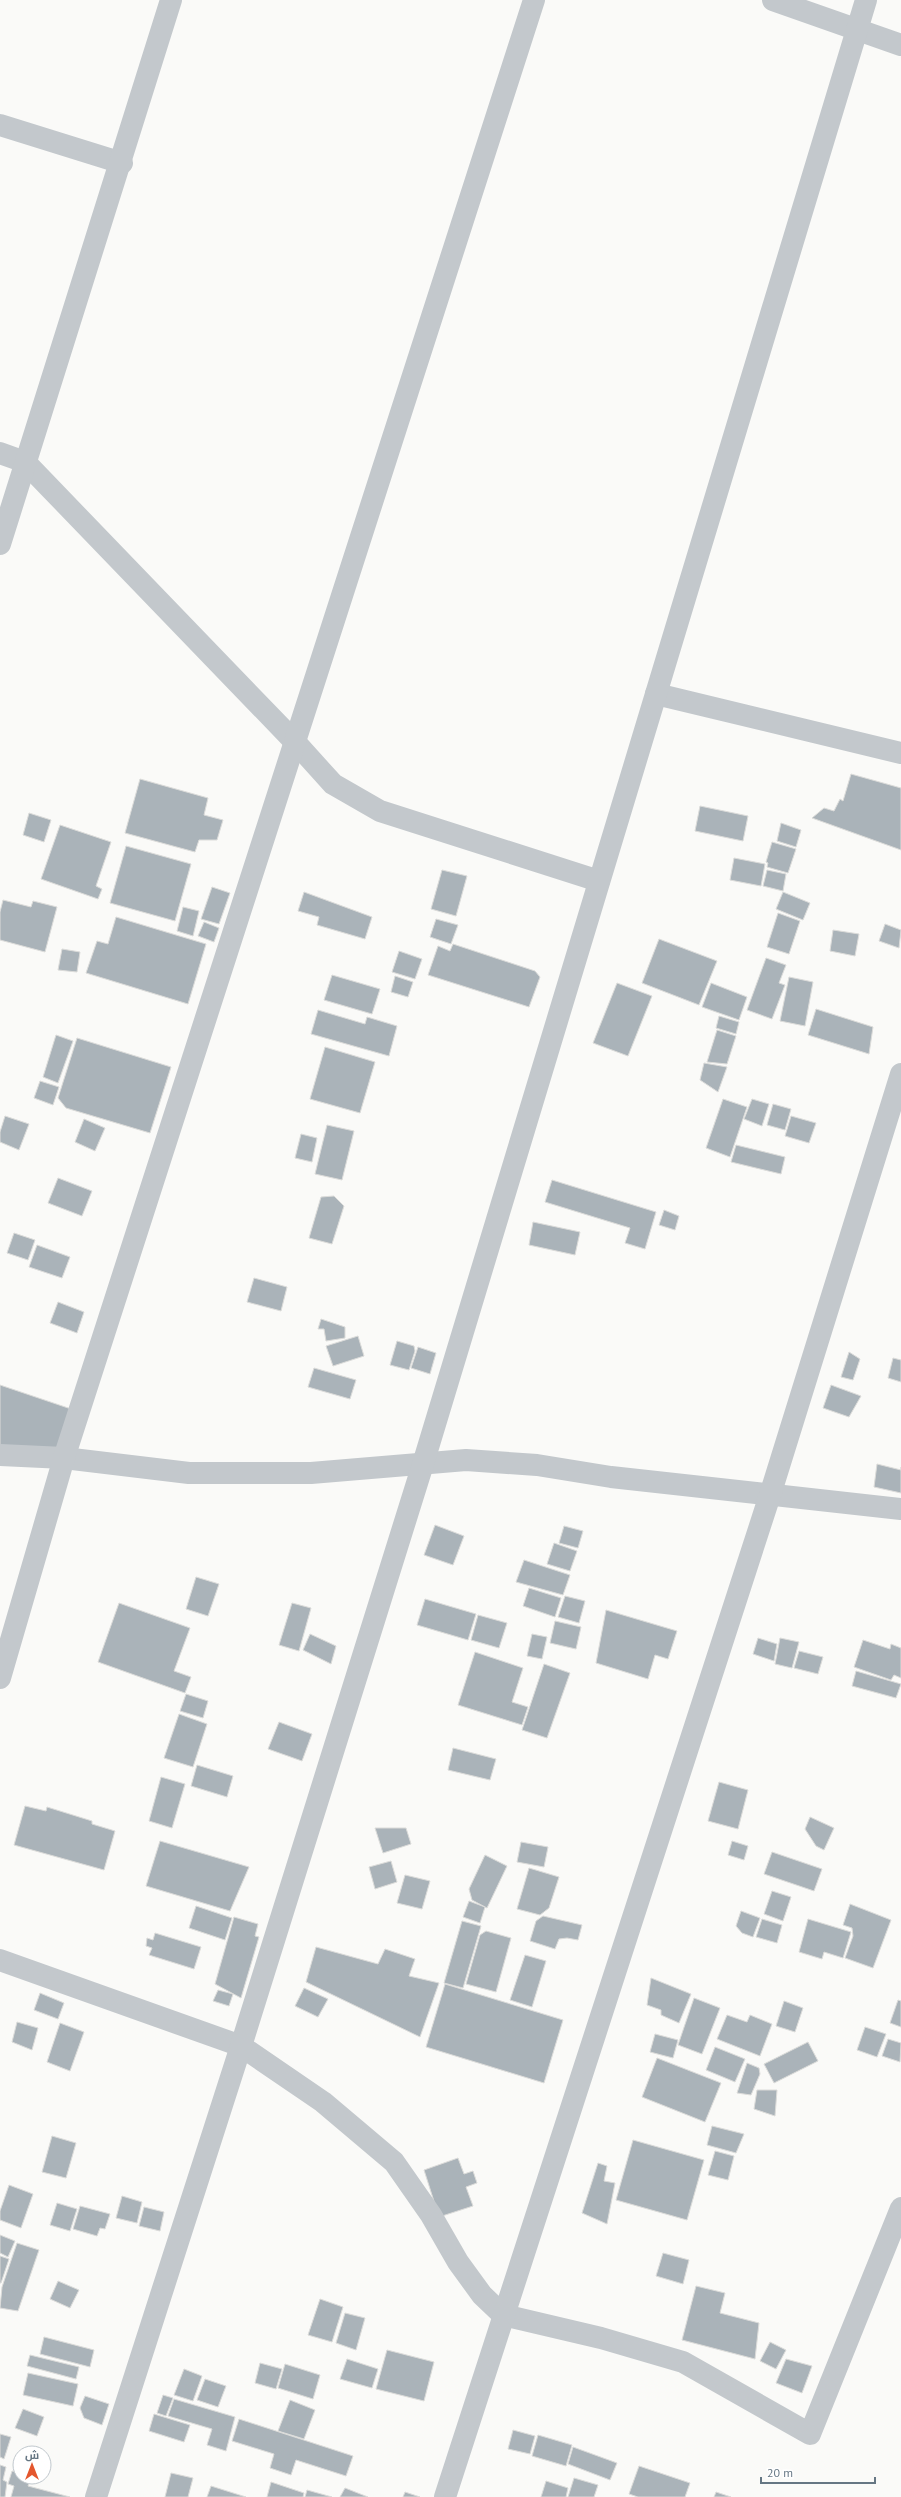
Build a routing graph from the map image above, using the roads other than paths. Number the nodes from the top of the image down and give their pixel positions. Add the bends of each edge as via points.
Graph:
1 (172, 0) edge
2 (534, 0) edge
3 (773, 0) edge
4 (866, 0) edge
5 (857, 30) junction
6 (901, 45) edge
7 (0, 124) edge
8 (122, 163) junction
9 (0, 453) edge
10 (25, 462) junction
11 (0, 544) edge
12 (656, 694) junction
13 (295, 742) junction
14 (901, 752) edge
15 (599, 881) junction
16 (901, 1074) edge
17 (0, 1455) edge
18 (64, 1458) junction
19 (423, 1464) junction
20 (770, 1495) junction
21 (901, 1509) edge
22 (0, 1678) edge
23 (0, 1960) edge
24 (241, 2046) junction
25 (901, 2208) edge
26 (503, 2314) junction
27 (96, 2497) edge
28 (445, 2497) edge

1 - 8 street
2 - 13 street
3 - 5 street
4 - 5 street
5 - 6 street
5 - 12 street
7 - 8 street
8 - 10 street
9 - 10 street
10 - 11 street
10 - 13 street
12 - 14 street
12 - 15 street
13 - 15 street via 333,784 380,811
13 - 18 street
15 - 19 street
16 - 20 street
17 - 18 street
18 - 19 street via 189,1473 311,1473
18 - 22 street
19 - 20 street via 466,1460 536,1465 611,1477
19 - 24 street
20 - 21 street
20 - 26 street
23 - 24 street
24 - 26 street via 323,2102 394,2162 431,2215 458,2262 482,2295
24 - 27 street
25 - 26 street via 810,2434 683,2362 601,2338
26 - 28 street

